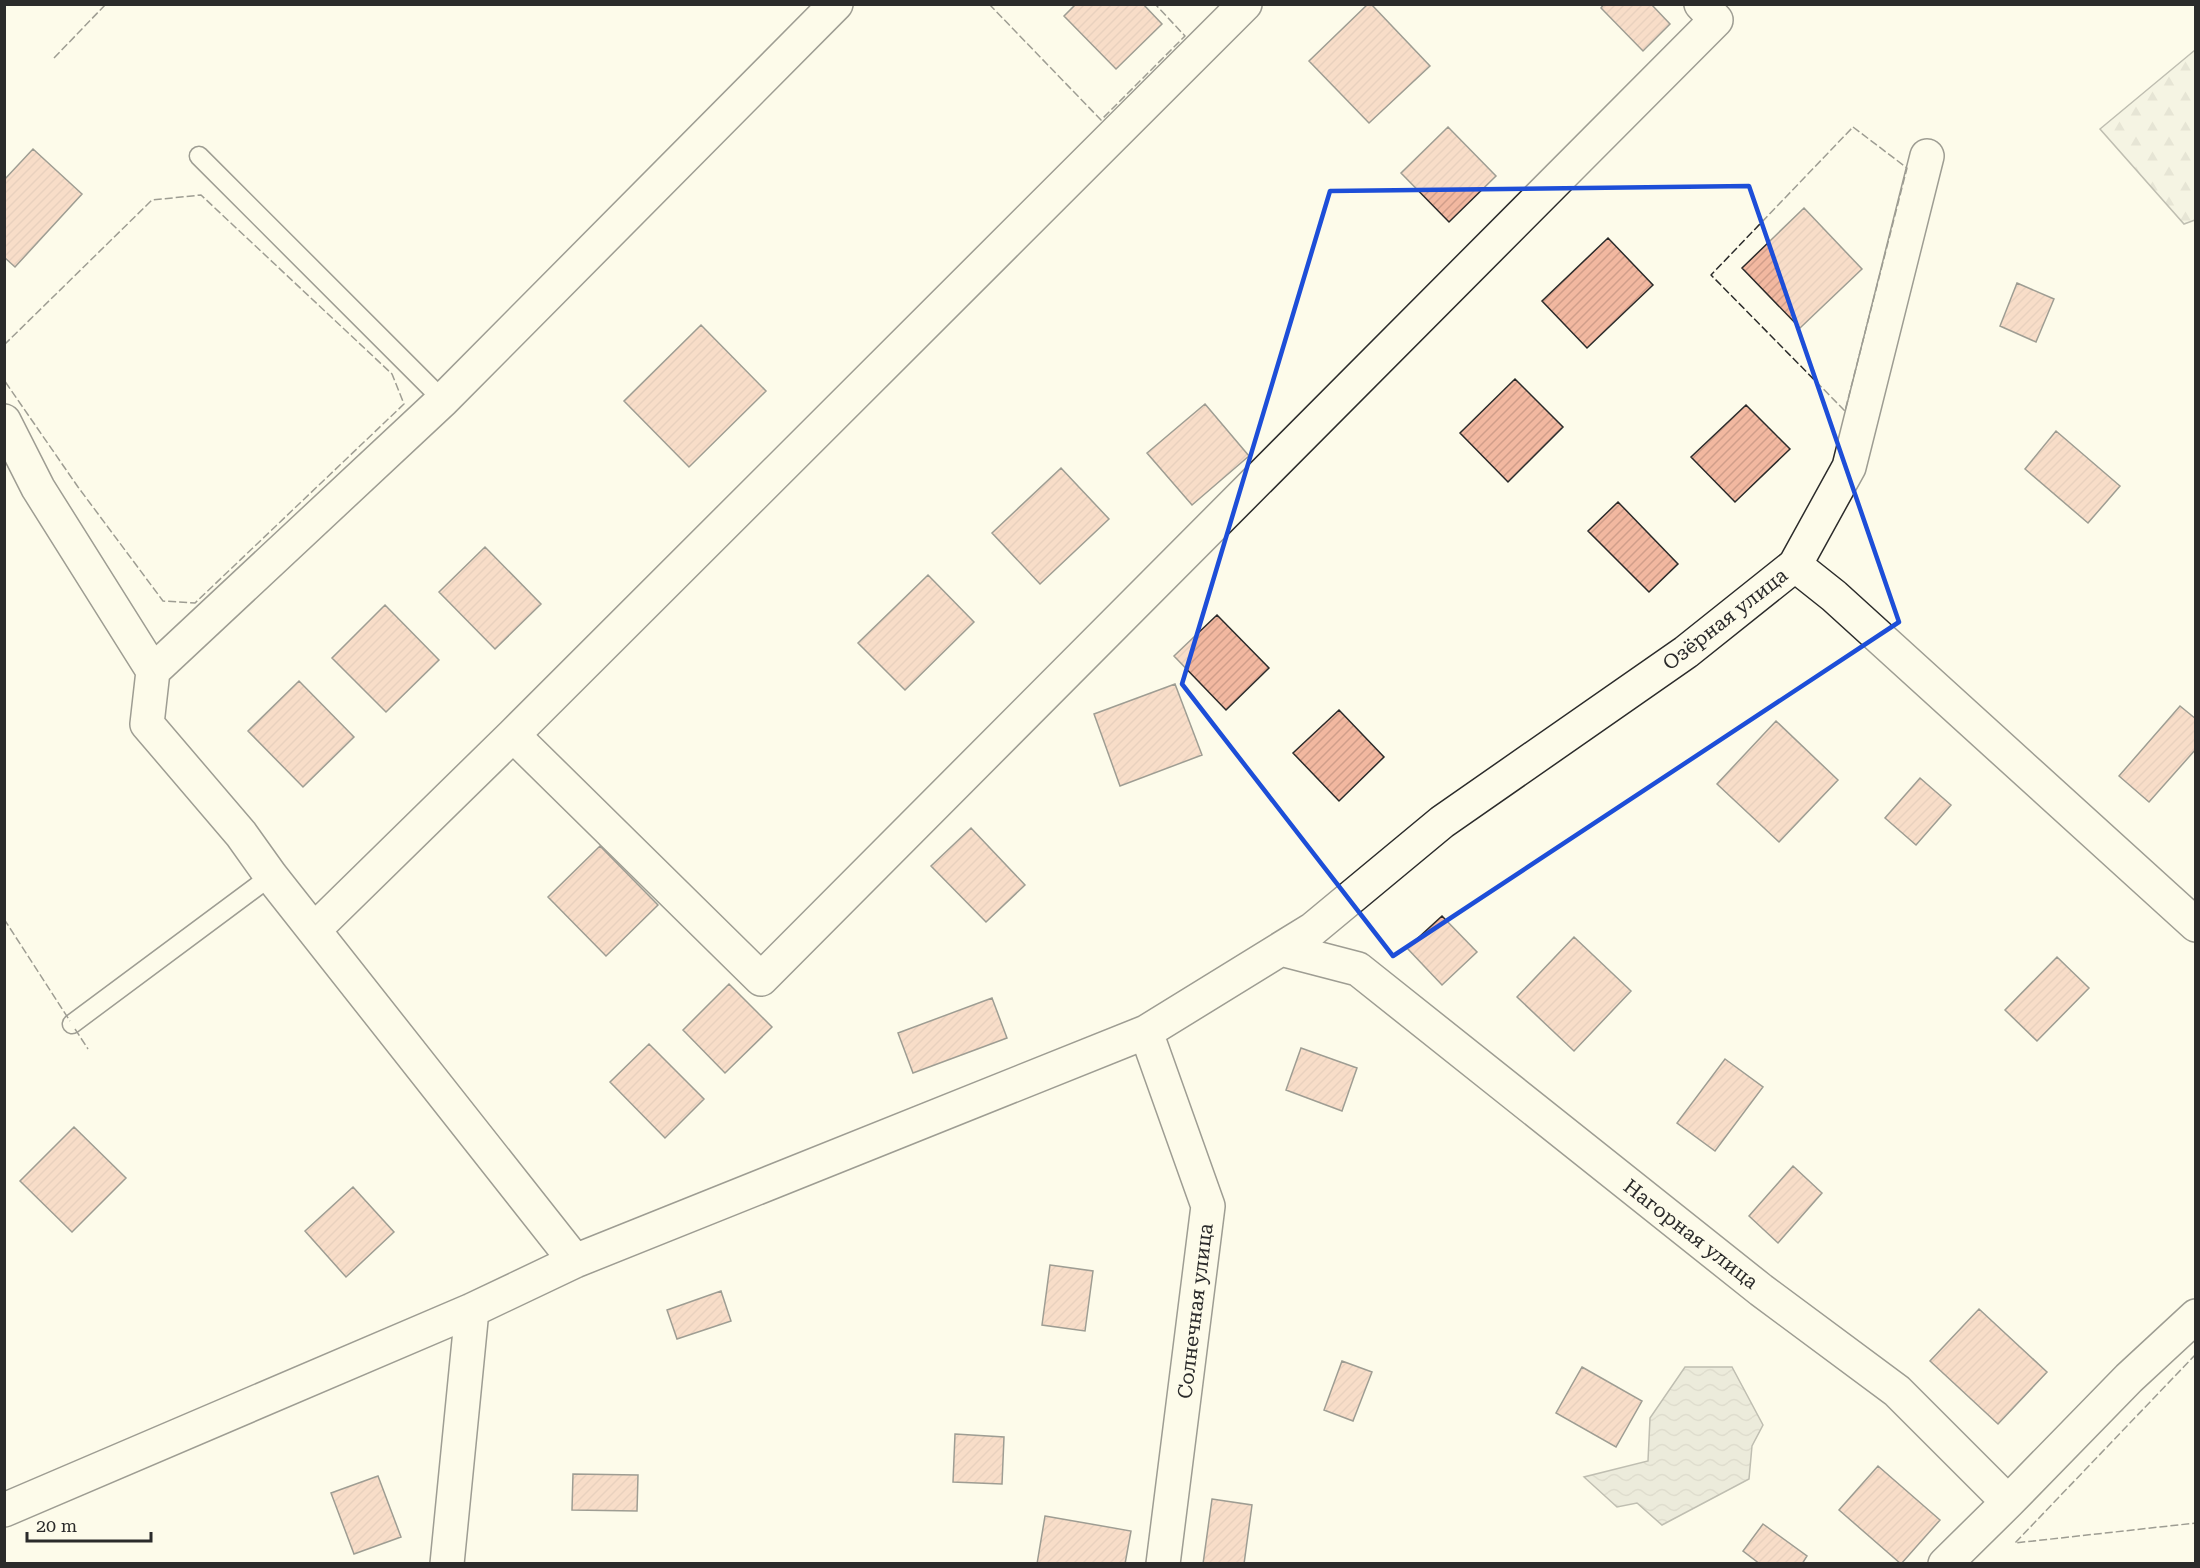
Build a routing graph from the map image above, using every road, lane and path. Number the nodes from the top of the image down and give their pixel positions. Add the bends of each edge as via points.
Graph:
1 (836, 4) edge
2 (1245, 4) edge
3 (1701, 4) edge
4 (199, 156) dead end
5 (1927, 156) dead end
6 (444, 400) junction
7 (4, 421) edge
8 (1795, 565) junction
9 (153, 671) junction
10 (513, 735) junction
11 (271, 876) junction
12 (2196, 925) edge
13 (315, 928) junction
14 (1281, 950) junction
15 (72, 1024) dead end
16 (1146, 1032) junction
17 (575, 1261) junction
18 (472, 1310) junction
19 (2196, 1316) edge
20 (2008, 1502) junction
21 (4, 1510) edge
22 (447, 1563) edge
23 (1163, 1563) edge
24 (1945, 1563) edge

1 - 6 street
2 - 10 street
3 - 10 street via 1716,20 761,979
4 - 6 lane
5 - 8 street via 1849,467
6 - 9 street
7 - 9 street via 39,488
8 - 12 street, Озёрная улица
8 - 14 street, Озёрная улица via 1686,652 1442,822 1313,929
9 - 11 street via 147,724 241,834
10 - 13 street
11 - 13 street
11 - 15 lane
13 - 17 street
14 - 16 street, Озёрная улица
14 - 20 street, Нагорная улица via 1358,969 1752,1283 1897,1390
16 - 17 street, Озёрная улица
16 - 23 street, Солнечная улица via 1208,1206
17 - 18 street, Озёрная улица
18 - 21 street, Озёрная улица
18 - 22 street
19 - 20 street via 2129,1378
20 - 24 street

